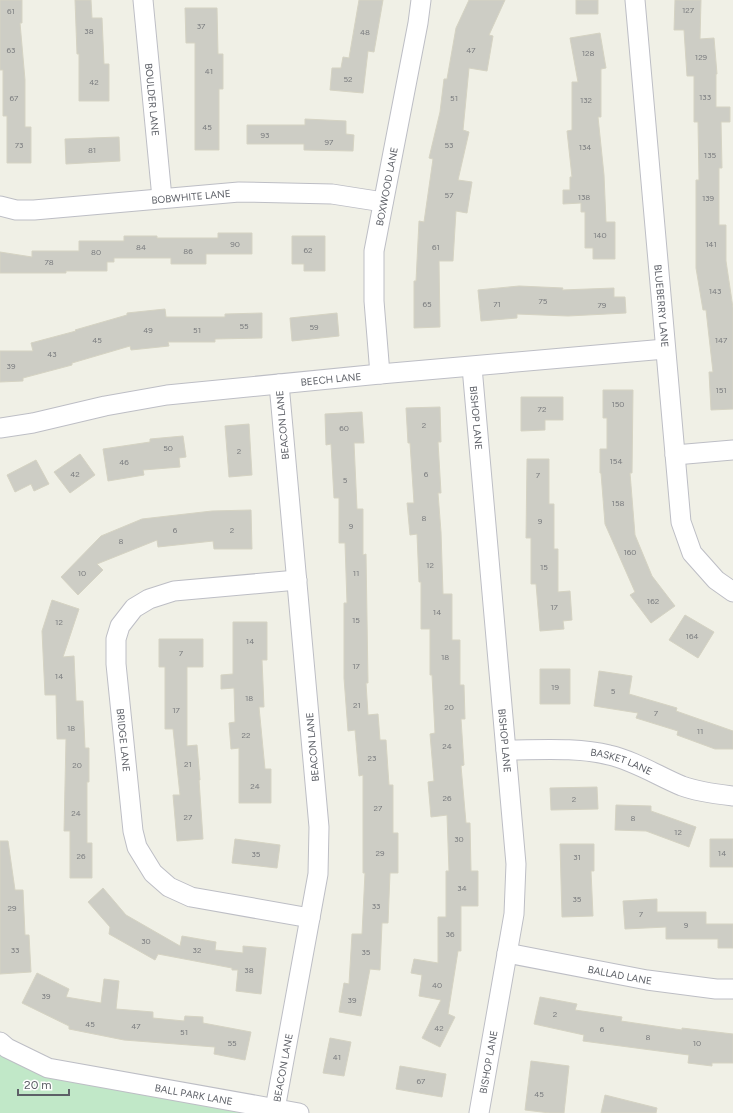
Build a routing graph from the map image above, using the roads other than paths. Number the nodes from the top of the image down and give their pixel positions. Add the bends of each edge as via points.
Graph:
1 (143, 0) edge
2 (421, 0) edge
3 (635, 0) edge
4 (162, 198) junction
5 (383, 202) junction
6 (0, 206) edge
7 (665, 349) junction
8 (472, 367) junction
9 (380, 374) junction
10 (279, 384) junction
11 (0, 428) edge
12 (733, 450) edge
13 (675, 455) junction
14 (297, 580) junction
15 (733, 592) edge
16 (506, 750) junction
17 (733, 796) edge
18 (310, 918) junction
19 (507, 953) junction
20 (733, 989) edge
21 (0, 1042) edge
22 (275, 1109) junction
23 (299, 1113) edge
24 (479, 1113) edge

1 - 4 street, BOULDER LANE
2 - 5 street, BOXWOOD LANE
3 - 7 street, BLUEBERRY LANE
4 - 5 street, BOBWHITE LANE via 239,192 289,192 332,194
4 - 6 street, BOBWHITE LANE via 34,210 16,210
5 - 9 street, BOXWOOD LANE via 374,251 374,300
7 - 8 street, BEECH LANE
7 - 13 street, BLUEBERRY LANE
8 - 9 street, BEECH LANE
8 - 16 street, BISHOP LANE
9 - 10 street, BEECH LANE
10 - 11 street, BEECH LANE via 167,395
10 - 14 street, BEACON LANE
12 - 13 street
13 - 15 street, BLUEBERRY LANE via 681,522 692,553 716,580
14 - 18 street, BEACON LANE via 319,827 318,874
14 - 18 street, BRIDGE LANE via 174,591 149,599 134,608 120,626 116,639 116,664 133,831 137,847 153,873 169,887 190,897
16 - 17 street, BASKET LANE via 568,750 608,754 633,762 683,786 701,792
16 - 19 street, BISHOP LANE via 516,864 514,914
18 - 22 street, BEACON LANE
19 - 20 street, BALLAD LANE via 647,980
19 - 24 street, BISHOP LANE
21 - 22 street, BALL PARK LANE via 48,1068
22 - 23 street, BALL PARK LANE

